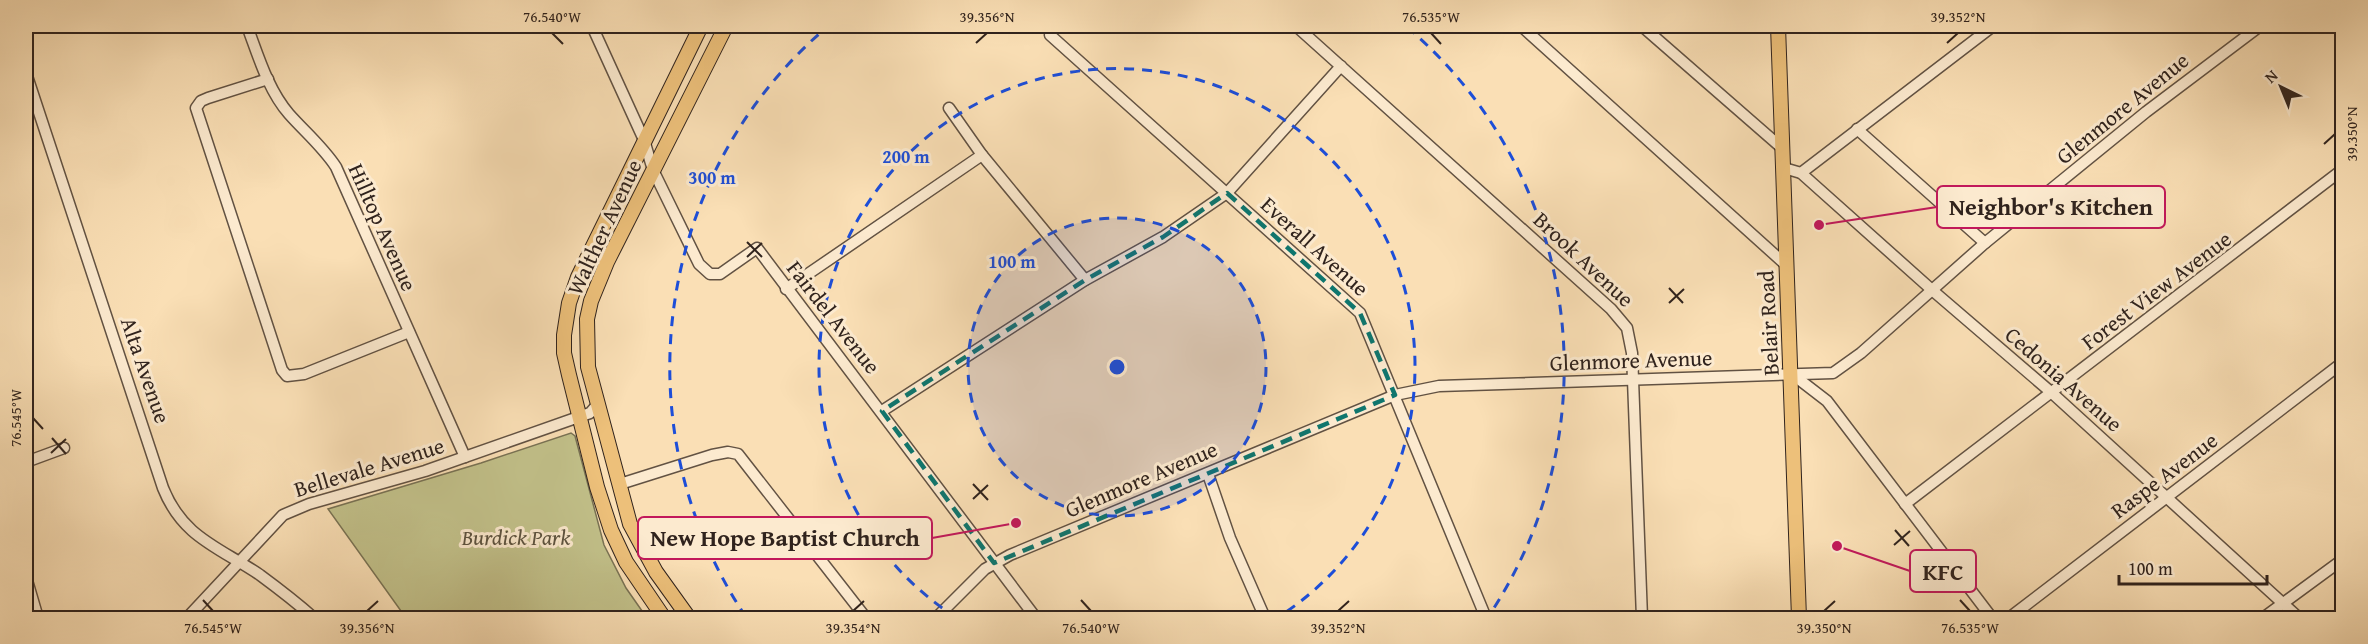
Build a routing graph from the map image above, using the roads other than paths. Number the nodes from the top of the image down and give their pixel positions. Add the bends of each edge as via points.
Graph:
1 (246, 26) edge
2 (592, 26) edge
3 (701, 26) edge
4 (726, 26) edge
5 (1296, 26) edge
6 (1521, 26) edge
7 (1642, 26) edge
8 (1778, 26) edge
9 (1993, 26) edge
10 (2260, 26) edge
11 (1050, 35) dead end
12 (1341, 66) junction
13 (26, 73) edge
14 (268, 79) junction
15 (949, 108) dead end
16 (1857, 129) junction
17 (644, 140) junction
18 (1782, 148) junction
19 (982, 155) junction
20 (1784, 168) junction
21 (652, 170) junction
22 (2343, 171) edge
23 (1801, 173) junction
24 (1227, 193) junction
25 (1984, 243) junction
26 (1785, 264) junction
27 (1085, 280) junction
28 (786, 289) junction
29 (1932, 290) junction
30 (409, 332) junction
31 (2343, 363) edge
32 (1791, 374) junction
33 (1825, 375) junction
34 (1634, 378) junction
35 (2052, 393) junction
36 (1818, 394) junction
37 (1395, 395) junction
38 (597, 405) junction
39 (882, 411) junction
40 (580, 417) junction
41 (64, 448) dead end
42 (465, 458) junction
43 (26, 462) edge
44 (1208, 474) junction
45 (620, 484) junction
46 (2167, 496) junction
47 (1905, 504) junction
48 (2343, 560) edge
49 (239, 562) junction
50 (994, 563) junction
51 (26, 577) edge
52 (2283, 604) junction
53 (38, 618) edge
54 (187, 618) edge
55 (314, 618) edge
56 (664, 618) edge
57 (689, 618) edge
58 (866, 618) edge
59 (936, 618) edge
60 (1036, 618) edge
61 (1265, 618) edge
62 (1486, 618) edge
63 (1642, 618) edge
64 (1799, 618) edge
65 (1992, 618) edge
66 (2009, 618) edge
67 (2264, 618) edge
68 (2299, 618) edge

1 - 14 street, Hilltop Avenue
2 - 17 street, Fairdel Avenue
3 - 17 main road, Walther Avenue
4 - 21 main road, Walther Avenue
5 - 12 street, Brook Avenue
6 - 26 street
7 - 18 street
8 - 18 main road, Belair Road
9 - 16 street
10 - 25 street, Glenmore Avenue
11 - 24 street, Everall Avenue
12 - 24 street
12 - 34 street, Brook Avenue via 1622,320 1630,335
13 - 49 street, Alta Avenue via 168,501 188,529
14 - 30 street, Hilltop Avenue via 290,115 336,167
14 - 30 street via 208,98 198,104 197,113 282,370 287,376 296,376
15 - 19 street
16 - 23 street
16 - 25 street
17 - 21 street, Fairdel Avenue
17 - 40 main road, Walther Avenue via 578,277 565,319 564,353
18 - 20 main road, Belair Road
19 - 27 street
19 - 28 street
20 - 23 street
20 - 26 main road, Belair Road
21 - 28 street, Fairdel Avenue via 699,264 710,274 720,274 757,248
21 - 38 main road, Walther Avenue via 606,261 589,310 588,367
22 - 35 street, Forest View Avenue
23 - 29 street, Cedonia Avenue
24 - 27 street via 1162,237
24 - 37 street, Everall Avenue via 1360,312
25 - 29 street, Glenmore Avenue
26 - 32 main road, Belair Road
27 - 39 street
28 - 39 street, Fairdel Avenue
29 - 33 street, Glenmore Avenue via 1849,363
29 - 35 street, Cedonia Avenue
30 - 42 street, Hilltop Avenue
31 - 46 street, Raspe Avenue
32 - 33 street, Glenmore Avenue
32 - 34 street, Glenmore Avenue
32 - 36 street
32 - 64 main road, Belair Road
33 - 36 street via 1818,385
34 - 37 street, Glenmore Avenue via 1439,386
34 - 63 street, Brook Avenue
35 - 46 street, Cedonia Avenue
35 - 47 street, Forest View Avenue
36 - 47 street
37 - 44 street, Glenmore Avenue
37 - 62 street, Everall Avenue
38 - 40 street, Bellevale Avenue
38 - 45 main road, Walther Avenue
39 - 50 street, Fairdel Avenue
40 - 42 street, Bellevale Avenue
40 - 56 main road, Walther Avenue via 597,487 617,545
41 - 43 street
42 - 49 street, Bellevale Avenue via 299,507 283,515
44 - 50 street, Glenmore Avenue
44 - 61 street via 1230,538
45 - 57 main road, Walther Avenue via 630,524 640,544
45 - 58 street via 712,455 741,456
46 - 52 street, Cedonia Avenue
46 - 66 street, Raspe Avenue
47 - 65 street
48 - 52 street
49 - 54 street, Bellevale Avenue
49 - 55 street, Alta Avenue
50 - 59 street, Glenmore Avenue
50 - 60 street, Fairdel Avenue
51 - 53 street
52 - 67 street
52 - 68 street, Cedonia Avenue

